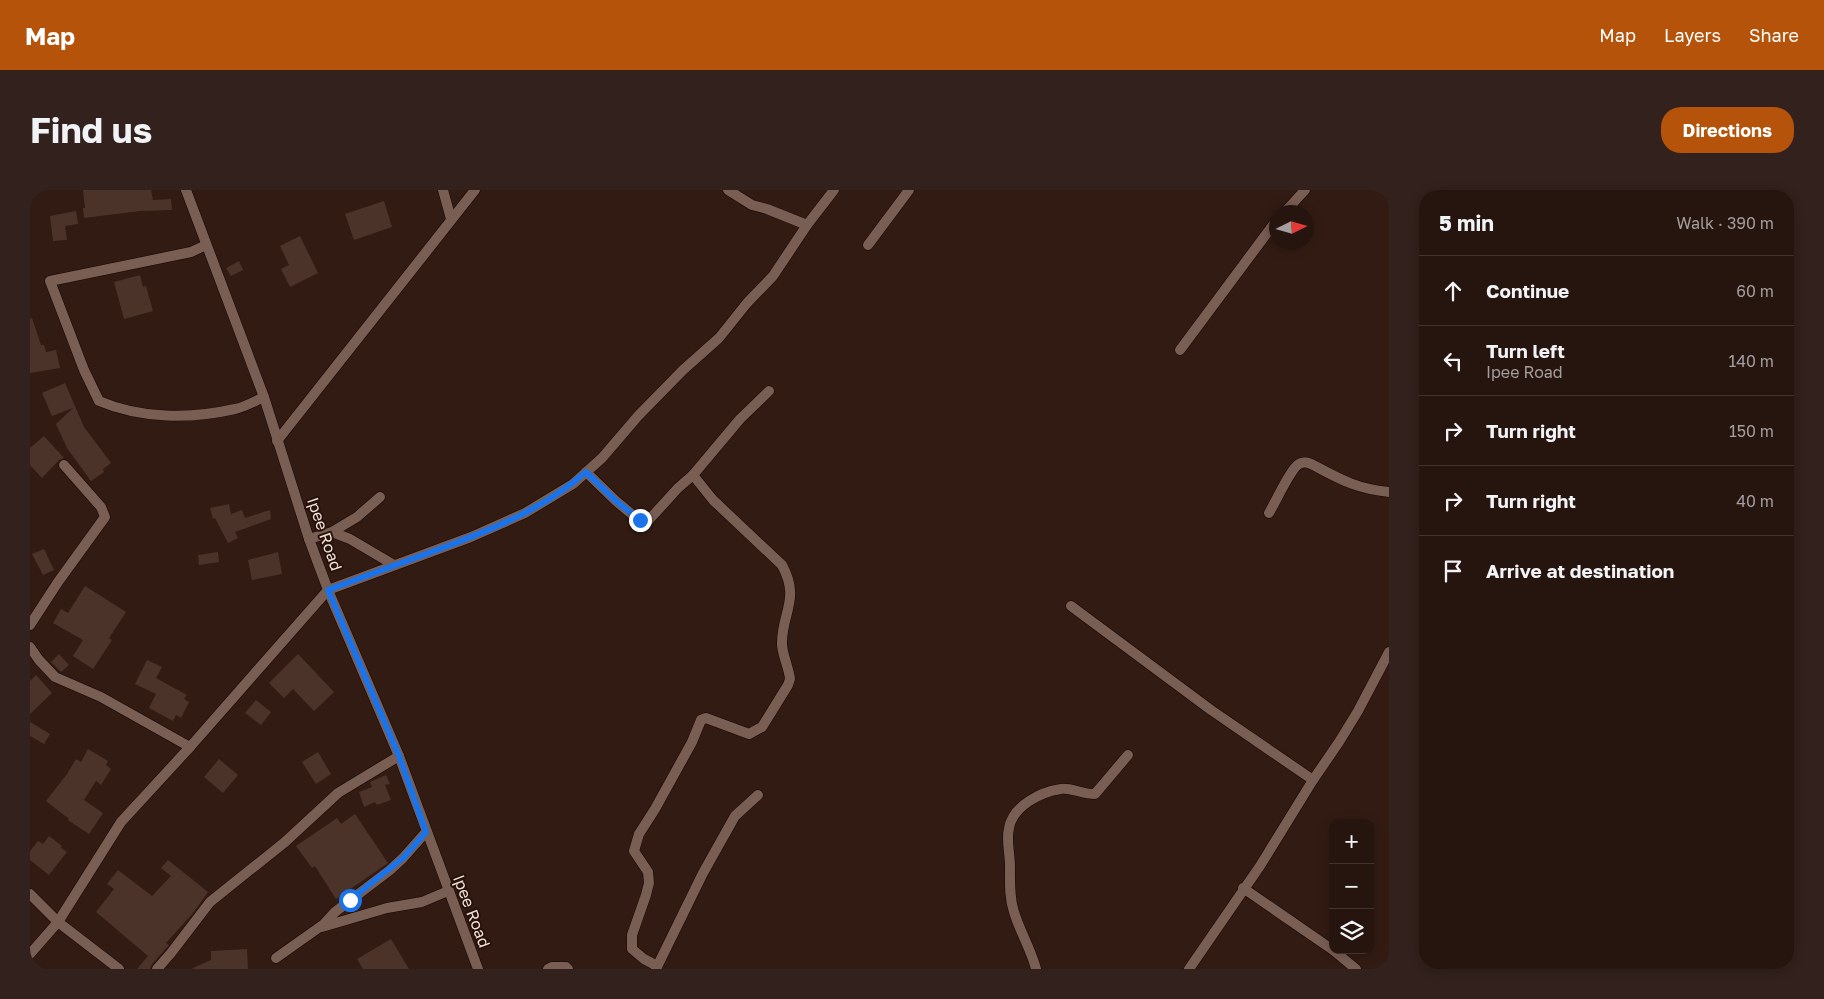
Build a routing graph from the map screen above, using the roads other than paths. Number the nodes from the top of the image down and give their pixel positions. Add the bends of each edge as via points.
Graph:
1 (186, 190) edge
2 (443, 190) edge
3 (475, 190) edge
4 (728, 190) edge
5 (834, 190) edge
6 (909, 190) edge
7 (1305, 190) edge
8 (1291, 205) edge
9 (451, 219) junction
10 (807, 225) junction
11 (1269, 231) edge
12 (206, 245) junction
13 (868, 245) dead end
14 (1180, 350) dead end
15 (769, 391) dead end
16 (264, 397) junction
17 (277, 441) junction
18 (64, 465) dead end
19 (586, 472) junction
20 (693, 475) junction
21 (1389, 492) edge
22 (380, 497) dead end
23 (1269, 513) dead end
24 (332, 532) junction
25 (309, 539) junction
26 (394, 566) junction
27 (328, 590) junction
28 (1071, 606) dead end
29 (30, 625) edge
30 (30, 647) edge
31 (1389, 652) edge
32 (190, 747) junction
33 (1128, 755) dead end
34 (399, 756) junction
35 (1313, 780) junction
36 (758, 795) dead end
37 (426, 832) junction
38 (1244, 888) junction
39 (448, 891) junction
40 (30, 894) edge
41 (58, 922) junction
42 (320, 928) junction
43 (1329, 947) edge
44 (30, 954) edge
45 (1338, 954) edge
46 (276, 958) dead end
47 (656, 968) edge
48 (119, 969) edge
49 (157, 969) edge
50 (478, 969) edge
51 (548, 969) edge
52 (568, 969) edge
53 (1036, 969) edge
54 (1189, 969) edge
55 (1356, 969) edge

1 - 12 street, Ipee Road
2 - 9 street
3 - 9 street
4 - 10 street via 752,205
5 - 10 street
6 - 13 street
7 - 8 street
9 - 17 street
10 - 19 street via 773,276 719,338 644,409
11 - 14 street
12 - 16 street, Ipee Road
12 - 16 street via 190,252 50,281 99,401 155,415 182,416 237,409
15 - 20 street via 740,419
16 - 17 street, Ipee Road
17 - 25 street, Ipee Road
18 - 29 street via 101,507 104,517
19 - 20 street via 640,520 648,521
19 - 26 street via 573,484 525,513
20 - 47 street via 713,500 782,565 788,576 791,595 782,645 790,679 762,727 749,734 706,718 701,720 692,742 639,834 634,851 648,872 648,883 632,935 632,949
21 - 23 street via 1344,482 1309,462 1299,464 1293,470
22 - 24 street
24 - 25 street
24 - 26 street via 350,539
25 - 27 street, Ipee Road
26 - 27 street
27 - 32 street
27 - 34 street, Ipee Road
28 - 35 street via 1211,710
30 - 32 street via 56,677 102,697
31 - 35 street via 1358,711
32 - 41 street via 121,822
33 - 53 street via 1094,794 1064,788 1052,791 1023,805 1013,816 1008,844 1013,909
34 - 37 street, Ipee Road
34 - 49 street via 338,792 285,842 210,902
35 - 38 street
36 - 47 street via 735,816
37 - 39 street, Ipee Road
37 - 42 street via 403,858 335,912
38 - 43 street
38 - 54 street
39 - 42 street via 422,902 387,908
39 - 50 street, Ipee Road
40 - 41 street
41 - 44 street
41 - 48 street
42 - 46 street
45 - 55 street
51 - 52 street

